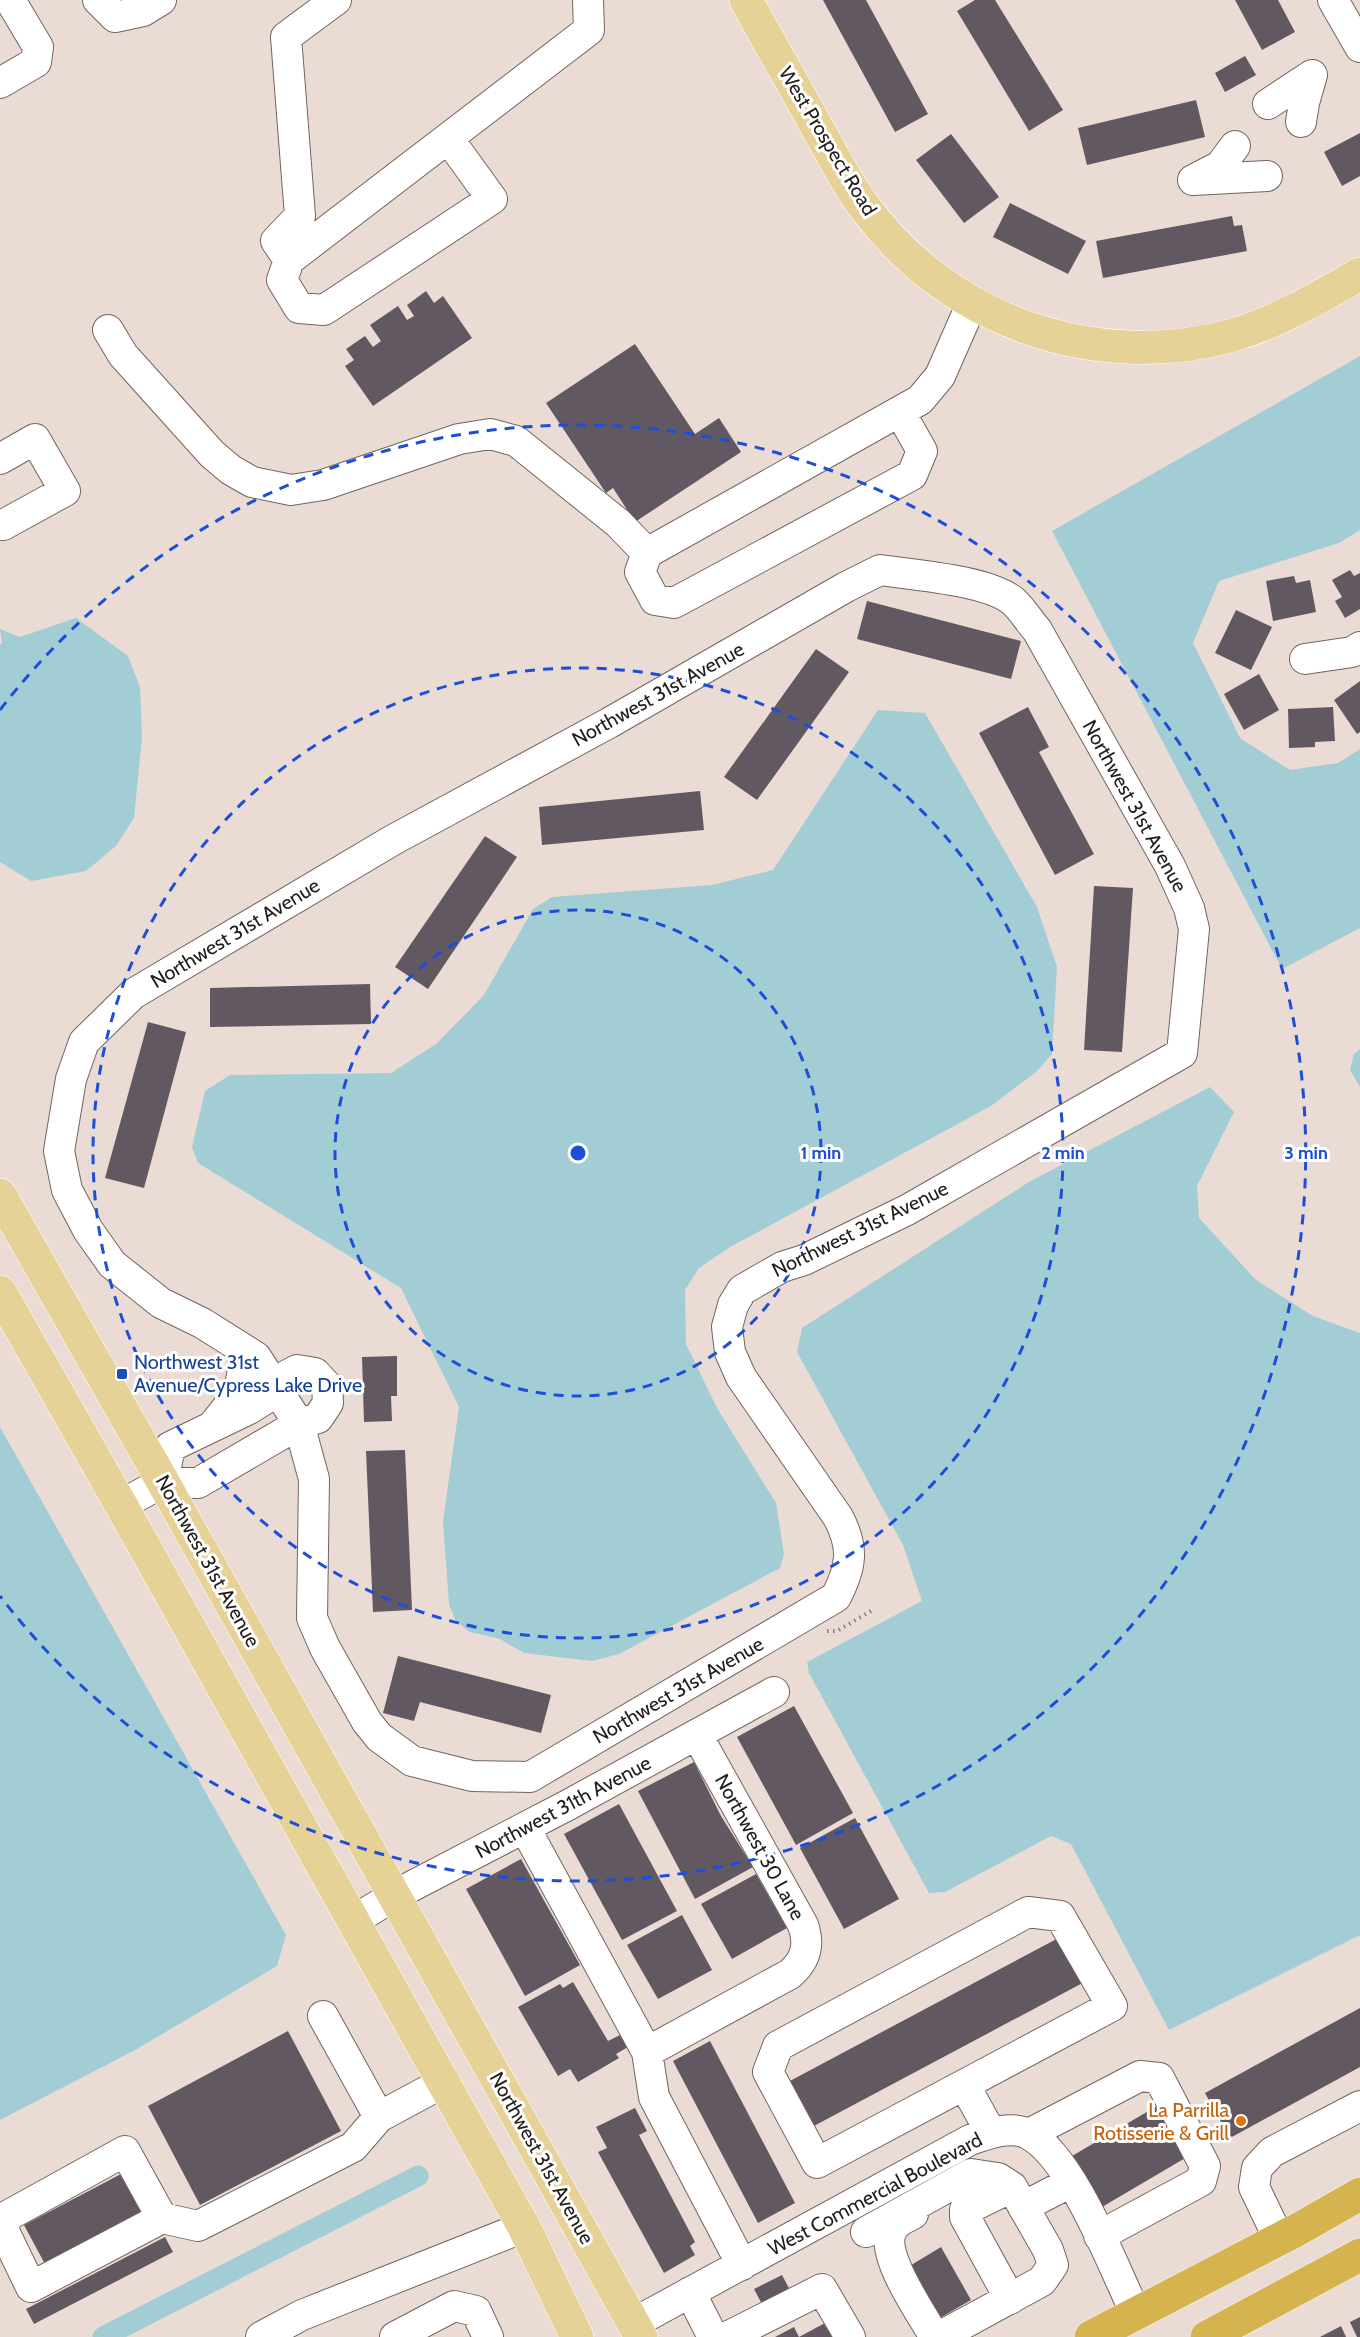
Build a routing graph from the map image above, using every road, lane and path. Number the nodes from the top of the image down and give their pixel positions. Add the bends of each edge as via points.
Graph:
1 (10, 0) edge
2 (98, 0) edge
3 (161, 0) edge
4 (336, 0) edge
5 (588, 0) edge
6 (746, 0) edge
7 (1333, 0) edge
8 (1360, 47) edge
9 (0, 82) edge
10 (1268, 104) dead end
11 (1301, 122) dead end
12 (448, 138) junction
13 (1235, 146) dead end
14 (1267, 176) dead end
15 (290, 260) junction
16 (1360, 274) edge
17 (972, 303) junction
18 (108, 330) dead end
19 (900, 412) junction
20 (0, 459) edge
21 (1, 524) edge
22 (647, 553) junction
23 (1360, 647) edge
24 (1305, 659) dead end
25 (0, 1195) edge
26 (0, 1292) edge
27 (242, 1348) junction
28 (276, 1386) junction
29 (214, 1424) junction
30 (300, 1424) junction
31 (164, 1482) junction
32 (122, 1505) junction
33 (871, 1611) dead end
34 (818, 1637) dead end
35 (774, 1692) dead end
36 (698, 1735) junction
37 (525, 1828) junction
38 (395, 1895) junction
39 (353, 1921) junction
40 (323, 2016) dead end
41 (647, 2052) junction
42 (444, 2082) junction
43 (965, 2086) junction
44 (1360, 2106) edge
45 (379, 2116) junction
46 (991, 2133) junction
47 (1029, 2134) junction
48 (1071, 2182) junction
49 (1360, 2194) edge
50 (1017, 2197) junction
51 (851, 2204) junction
52 (162, 2218) junction
53 (0, 2222) edge
54 (524, 2227) junction
55 (866, 2232) junction
56 (1099, 2236) junction
57 (1279, 2239) junction
58 (1360, 2255) edge
59 (742, 2265) junction
60 (690, 2292) junction
61 (1010, 2299) junction
62 (1136, 2314) junction
63 (308, 2326) edge
64 (638, 2330) edge
65 (261, 2337) edge
66 (395, 2337) edge
67 (488, 2337) edge
68 (577, 2337) edge
69 (713, 2337) edge
70 (727, 2337) edge
71 (850, 2337) edge
72 (927, 2337) edge
73 (937, 2337) edge
74 (1091, 2337) edge
75 (1207, 2337) edge

1 - 9 street via 38,47 36,62
2 - 3 street via 116,17
4 - 15 street via 286,37 300,216 276,241
5 - 12 street via 589,30
6 - 17 main road, West Prospect Road via 865,208 911,259
7 - 8 street
10 - 11 street via 1312,75
12 - 15 street
12 - 15 street via 492,199 324,310 299,308 282,280
13 - 14 street via 1220,166 1192,180
16 - 17 main road, West Prospect Road via 1253,329 1212,340 1156,347 1104,346 1041,334
17 - 19 street via 940,376 920,400
18 - 22 street via 123,355 212,453 252,482 291,490 323,485 459,439 490,434 516,441 618,523
19 - 22 street
19 - 22 street via 922,451 912,475 674,603 655,600 640,572
20 - 21 street via 35,439 65,491
23 - 24 street via 1352,652
25 - 31 main road, Northwest 31st Avenue
26 - 32 main road
27 - 28 street, Northwest 31st Avenue via 256,1357
27 - 29 street via 242,1382 231,1404
27 - 30 street, Northwest 31st Avenue via 161,1303 112,1264 67,1190 59,1151 71,1079 84,1042 133,994 393,840 880,570 962,582 1011,600 1037,630 1170,866 1189,908 1194,929 1182,1053 907,1210 782,1267 742,1290 727,1327 730,1352 741,1377 849,1537 850,1565 836,1597 530,1777 472,1776 412,1761 379,1737 367,1722 312,1618 314,1479
28 - 29 street via 249,1409
28 - 30 street, Northwest 31st Avenue
28 - 30 street via 289,1373 306,1370 322,1378 328,1403 324,1412
29 - 31 street via 170,1447
30 - 31 street via 198,1483
31 - 32 street
31 - 38 main road, Northwest 31st Avenue
32 - 39 main road
33 - 34 path
35 - 36 street, Northwest 31th Avenue
36 - 37 street, Northwest 31th Avenue
36 - 41 street, Northwest 30 Lane via 803,1925 808,1946 800,1965 790,1974
37 - 38 street, Northwest 31th Avenue
37 - 41 street
38 - 39 street, Northwest 31th Avenue
38 - 64 main road, Northwest 31st Avenue
39 - 42 main road
40 - 45 street
41 - 59 street via 654,2097
42 - 45 street
42 - 54 main road
43 - 43 street via 817,2163 768,2072 778,2046 997,1928 1028,1912 1060,1916 1112,2006
43 - 46 street
44 - 57 street via 1272,2152 1257,2168 1254,2187
45 - 52 street via 353,2147 198,2226
46 - 47 street, West Commercial Boulevard
46 - 51 street, West Commercial Boulevard via 970,2140
47 - 48 street via 1051,2153
47 - 56 street via 1140,2076 1159,2078 1205,2166 1202,2181
48 - 50 street
48 - 56 street
49 - 57 highway
50 - 55 street via 998,2178 971,2174
50 - 61 street via 1053,2265 1041,2282
50 - 61 street via 965,2210 965,2217
50 - 73 street via 974,2185 959,2189 898,2222 890,2235 896,2267
51 - 55 street
51 - 59 street, West Commercial Boulevard
52 - 53 street via 125,2151
52 - 53 street via 32,2288
54 - 63 street
54 - 68 main road
55 - 72 street via 915,2327
56 - 62 street
57 - 62 highway
58 - 75 highway
59 - 60 street, West Commercial Boulevard
60 - 64 street, West Commercial Boulevard
60 - 69 street
61 - 73 street
62 - 74 highway
63 - 65 street
66 - 67 street via 454,2306 476,2311
70 - 71 street via 822,2289

